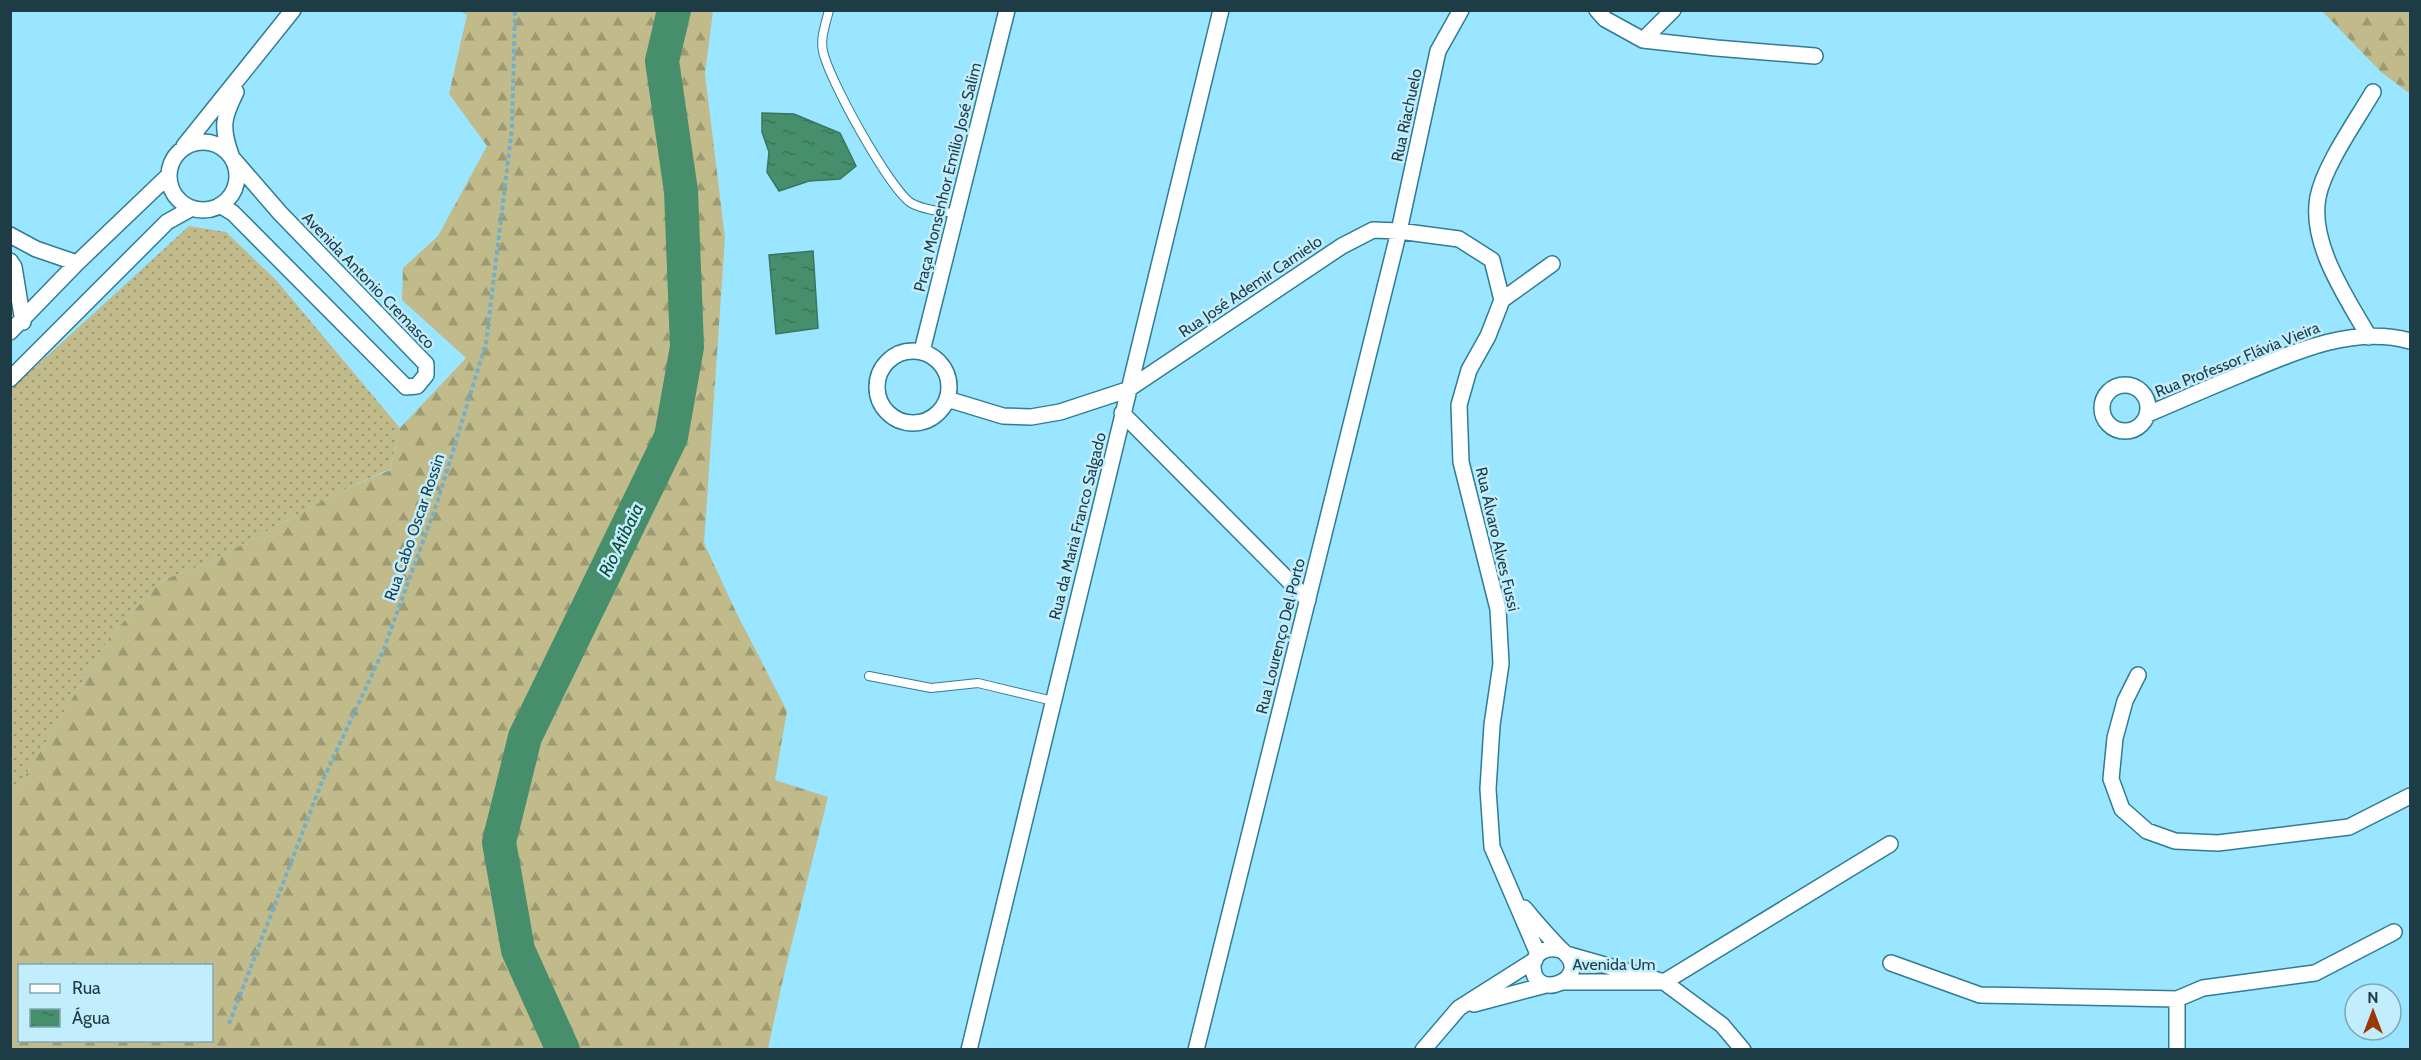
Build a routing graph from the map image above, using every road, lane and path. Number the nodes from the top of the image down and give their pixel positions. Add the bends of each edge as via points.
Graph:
1 (293, 10) edge
2 (515, 10) edge
3 (830, 10) edge
4 (1007, 10) edge
5 (1221, 10) edge
6 (1461, 10) edge
7 (1597, 10) edge
8 (1673, 10) edge
9 (1643, 40) junction
10 (1815, 56) dead end
11 (248, 68) junction
12 (2373, 92) dead end
13 (184, 147) junction
14 (233, 158) junction
15 (168, 176) junction
16 (220, 205) junction
17 (192, 208) junction
18 (956, 213) junction
19 (1399, 231) junction
20 (10, 236) edge
21 (10, 261) edge
22 (77, 262) junction
23 (1552, 264) dead end
24 (1502, 300) junction
25 (22, 322) junction
26 (10, 332) edge
27 (2369, 337) junction
28 (2410, 340) edge
29 (922, 351) junction
30 (10, 379) edge
31 (1127, 390) junction
32 (947, 399) junction
33 (1122, 413) junction
34 (2148, 414) dead end
35 (1308, 600) junction
36 (2138, 675) dead end
37 (869, 676) dead end
38 (1053, 701) junction
39 (2410, 796) edge
40 (1890, 844) dead end
41 (1515, 897) junction
42 (2394, 932) dead end
43 (1563, 952) junction
44 (1536, 957) junction
45 (1891, 963) dead end
46 (1564, 982) junction
47 (1664, 982) junction
48 (1546, 985) junction
49 (2177, 999) junction
50 (1459, 1008) junction
51 (229, 1024) dead end
52 (969, 1050) edge
53 (1196, 1050) edge
54 (1423, 1050) edge
55 (1743, 1050) edge
56 (2177, 1050) edge

1 - 11 street
2 - 51 path, Rua Cabo Oscar Rossin via 512,128 486,343 437,504 383,651 321,784
3 - 18 lane via 822,50 830,76 881,166 911,202
4 - 18 street, Praça Monsenhor Emílio José Salim
5 - 31 street, Rua da Maria Franco Salgado
6 - 19 street, Rua Riachuelo via 1438,51
7 - 9 street via 1605,19
8 - 9 street
9 - 10 street
11 - 13 street
11 - 14 street via 225,118 224,131
12 - 27 street via 2327,172 2317,198 2319,233 2330,268
13 - 14 street via 201,142 218,145
13 - 15 street via 172,160
14 - 16 street via 236,185
14 - 16 street, Avenida Antonio Cremasco via 280,213 426,364 426,375 417,386 406,387 233,213
15 - 17 street via 171,189
15 - 22 street
16 - 17 street via 206,210
17 - 30 street via 167,222
18 - 29 street, Praça Monsenhor Emílio José Salim
19 - 24 street via 1459,239 1484,255 1491,260
19 - 31 street, Rua José Ademir Carnielo via 1373,230 1342,246
19 - 35 street, Rua Lourenço Del Porto
20 - 22 street
21 - 25 street
22 - 25 street
23 - 24 street
24 - 41 street, Rua Álvaro Alves Fussi via 1469,370 1459,405 1461,462 1498,609 1501,664 1488,789 1492,847
25 - 26 street
27 - 28 street, Rua Professor Flávia Vieira via 2392,335
27 - 34 street, Rua Professor Flávia Vieira via 2340,338 2291,353
29 - 32 street via 940,364 946,374
29 - 32 street via 897,354 883,367 877,384 883,407 892,416 914,423 935,415
31 - 32 street, Rua José Ademir Carnielo via 1060,412 1031,417 1003,416
31 - 33 street, Rua da Maria Franco Salgado
33 - 35 street
33 - 38 street, Rua da Maria Franco Salgado
35 - 53 street, Rua Lourenço Del Porto
36 - 39 street via 2125,701 2115,738 2111,779 2122,809 2147,831 2175,841 2218,843 2349,827
37 - 38 lane via 931,688 978,683
38 - 52 street, Rua da Maria Franco Salgado
40 - 47 street
41 - 43 street, Rua Álvaro Alves Fussi
41 - 44 street, Rua Álvaro Alves Fussi
42 - 49 street via 2315,973 2203,988
43 - 44 street via 1548,948
43 - 46 street via 1571,964
43 - 47 street
44 - 48 street via 1536,977
44 - 50 street
45 - 49 street via 1980,995
46 - 47 street, Avenida Um
46 - 48 street
47 - 55 street via 1722,1025
48 - 50 street
49 - 56 street
50 - 54 street

